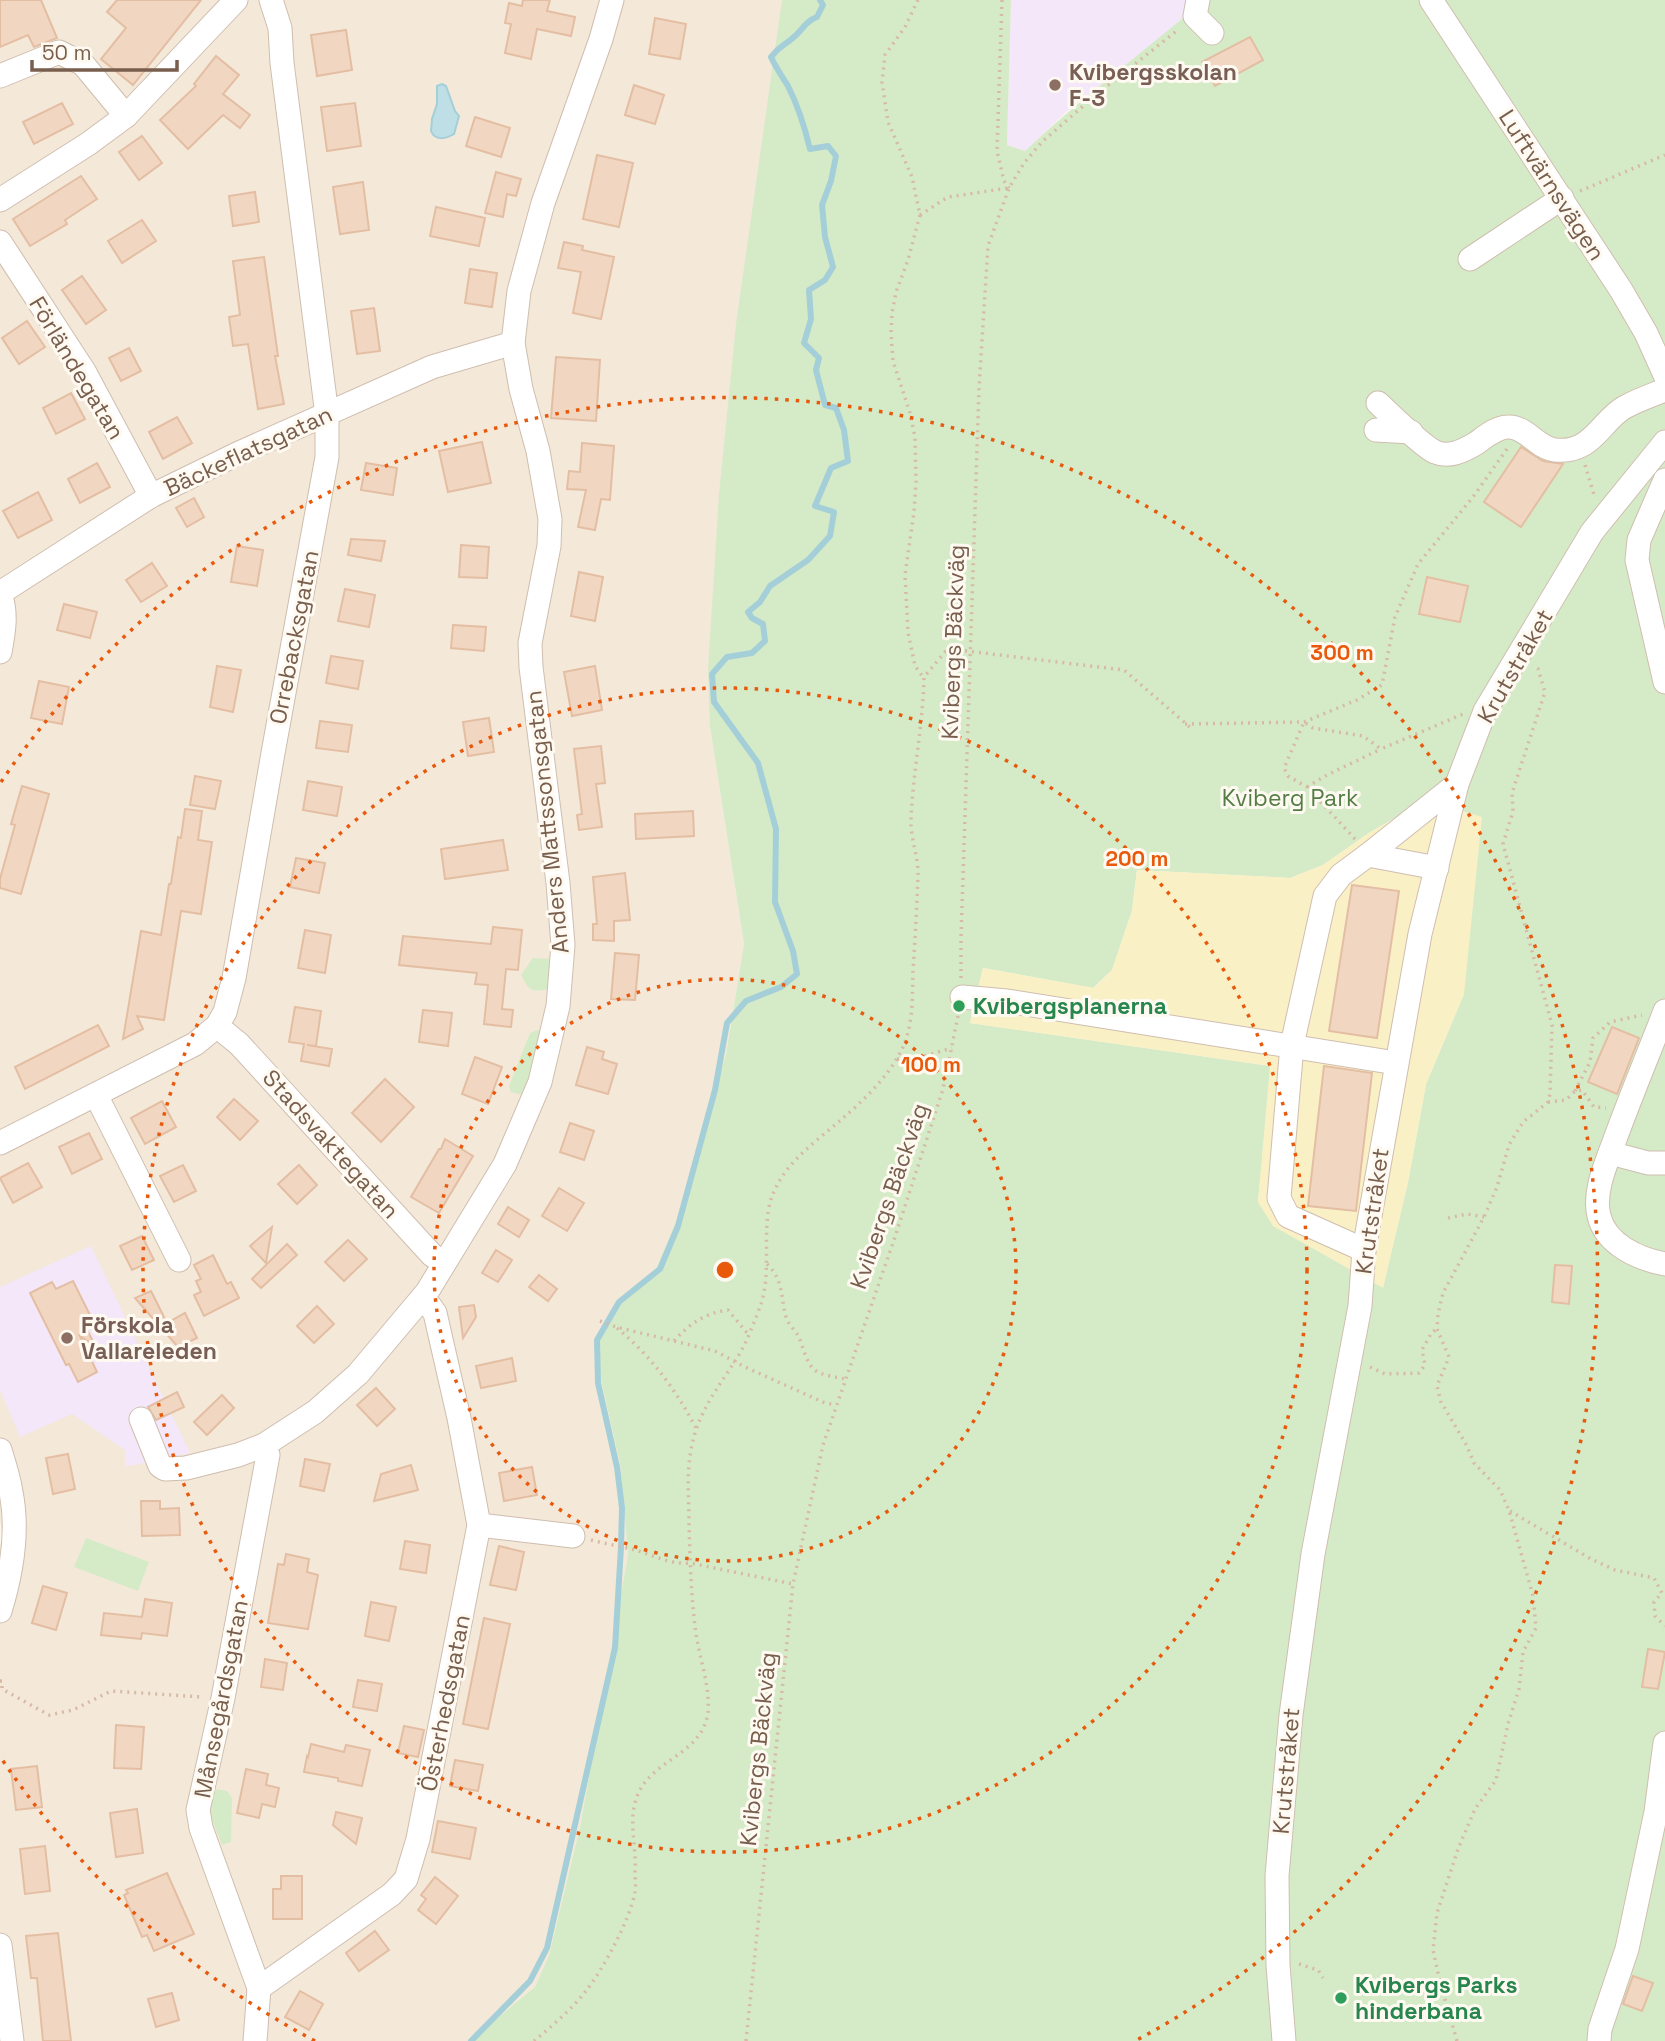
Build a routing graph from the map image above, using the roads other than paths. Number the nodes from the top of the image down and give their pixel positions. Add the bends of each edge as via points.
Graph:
1 (236, 0) edge
2 (271, 0) edge
3 (612, 0) edge
4 (1431, 0) edge
5 (1197, 8) edge
6 (1212, 33) dead end
7 (0, 76) edge
8 (126, 116) junction
9 (1562, 198) junction
10 (0, 200) edge
11 (0, 242) edge
12 (1470, 259) dead end
13 (513, 342) junction
14 (1665, 375) edge
15 (1665, 390) edge
16 (1378, 403) dead end
17 (327, 415) junction
18 (1376, 430) dead end
19 (1411, 432) junction
20 (1665, 442) edge
21 (1665, 480) edge
22 (150, 496) junction
23 (0, 593) edge
24 (1655, 602) edge
25 (0, 652) edge
26 (1665, 682) edge
27 (1457, 784) junction
28 (1368, 855) junction
29 (1437, 868) junction
30 (962, 997) road end
31 (1665, 1012) edge
32 (217, 1026) junction
33 (1292, 1045) junction
34 (1396, 1063) junction
35 (96, 1095) junction
36 (0, 1143) edge
37 (1608, 1160) junction
38 (1665, 1163) edge
39 (1364, 1250) junction
40 (179, 1261) dead end
41 (444, 1263) junction
42 (1665, 1264) edge
43 (421, 1300) junction
44 (141, 1419) dead end
45 (264, 1445) junction
46 (0, 1450) edge
47 (479, 1525) junction
48 (573, 1536) dead end
49 (0, 1611) edge
50 (1665, 1742) edge
51 (0, 1945) edge
52 (259, 1988) junction
53 (12, 2041) edge
54 (255, 2041) edge
55 (1284, 2041) edge
56 (1599, 2041) edge

1 - 8 street
2 - 17 street, Orrebacksgatan via 280,28
3 - 13 street, Anders Mattssonsgatan via 543,204 519,290
4 - 9 street, Luftvärnsvägen
5 - 6 street
7 - 8 street via 59,52 83,64
8 - 10 street
9 - 12 street
9 - 14 street, Luftvärnsvägen via 1628,301
11 - 22 street, Förländegatan via 84,371
13 - 17 street, Bäckeflatsgatan via 432,367
13 - 41 street, Anders Mattssonsgatan via 550,519 550,546 530,643 563,944 558,1006 540,1082 505,1164
15 - 19 street via 1623,408 1592,439 1564,450 1552,450 1511,426 1448,454 1435,452
16 - 19 street
17 - 22 street, Bäckeflatsgatan
17 - 32 street, Orrebacksgatan via 327,457 234,978
18 - 19 street
20 - 27 street, Krutstråket via 1592,531 1485,711
21 - 24 street via 1639,540 1637,560
22 - 23 street, Bäckeflatsgatan
23 - 25 street via 5,618
24 - 26 street
27 - 28 street
27 - 29 street, Krutstråket
28 - 29 street
28 - 33 street via 1341,875 1325,896
29 - 34 street, Krutstråket
30 - 33 street
31 - 37 street
32 - 35 street via 195,1044
32 - 41 street, Stadsvaktegatan
33 - 34 street
33 - 39 street via 1279,1198 1288,1216
34 - 39 street, Krutstråket
35 - 36 street
35 - 40 street
37 - 38 street
37 - 42 street via 1598,1200 1605,1231 1618,1245
39 - 55 street, Krutstråket via 1360,1306 1313,1554 1291,1715 1277,1876
41 - 43 street, Anders Mattssonsgatan
43 - 45 street, Anders Mattssonsgatan via 358,1374 315,1412
43 - 47 street, Österhedsgatan via 435,1313
44 - 45 street, Anders Mattssonsgatan via 165,1469 207,1463
45 - 52 street, Månsegårdsgatan via 268,1455 198,1810
46 - 49 street via 12,1493 15,1537
47 - 48 street
47 - 52 street, Österhedsgatan via 418,1839 406,1879 392,1894
50 - 56 street via 1656,1812 1627,1949
51 - 53 street
52 - 54 street

